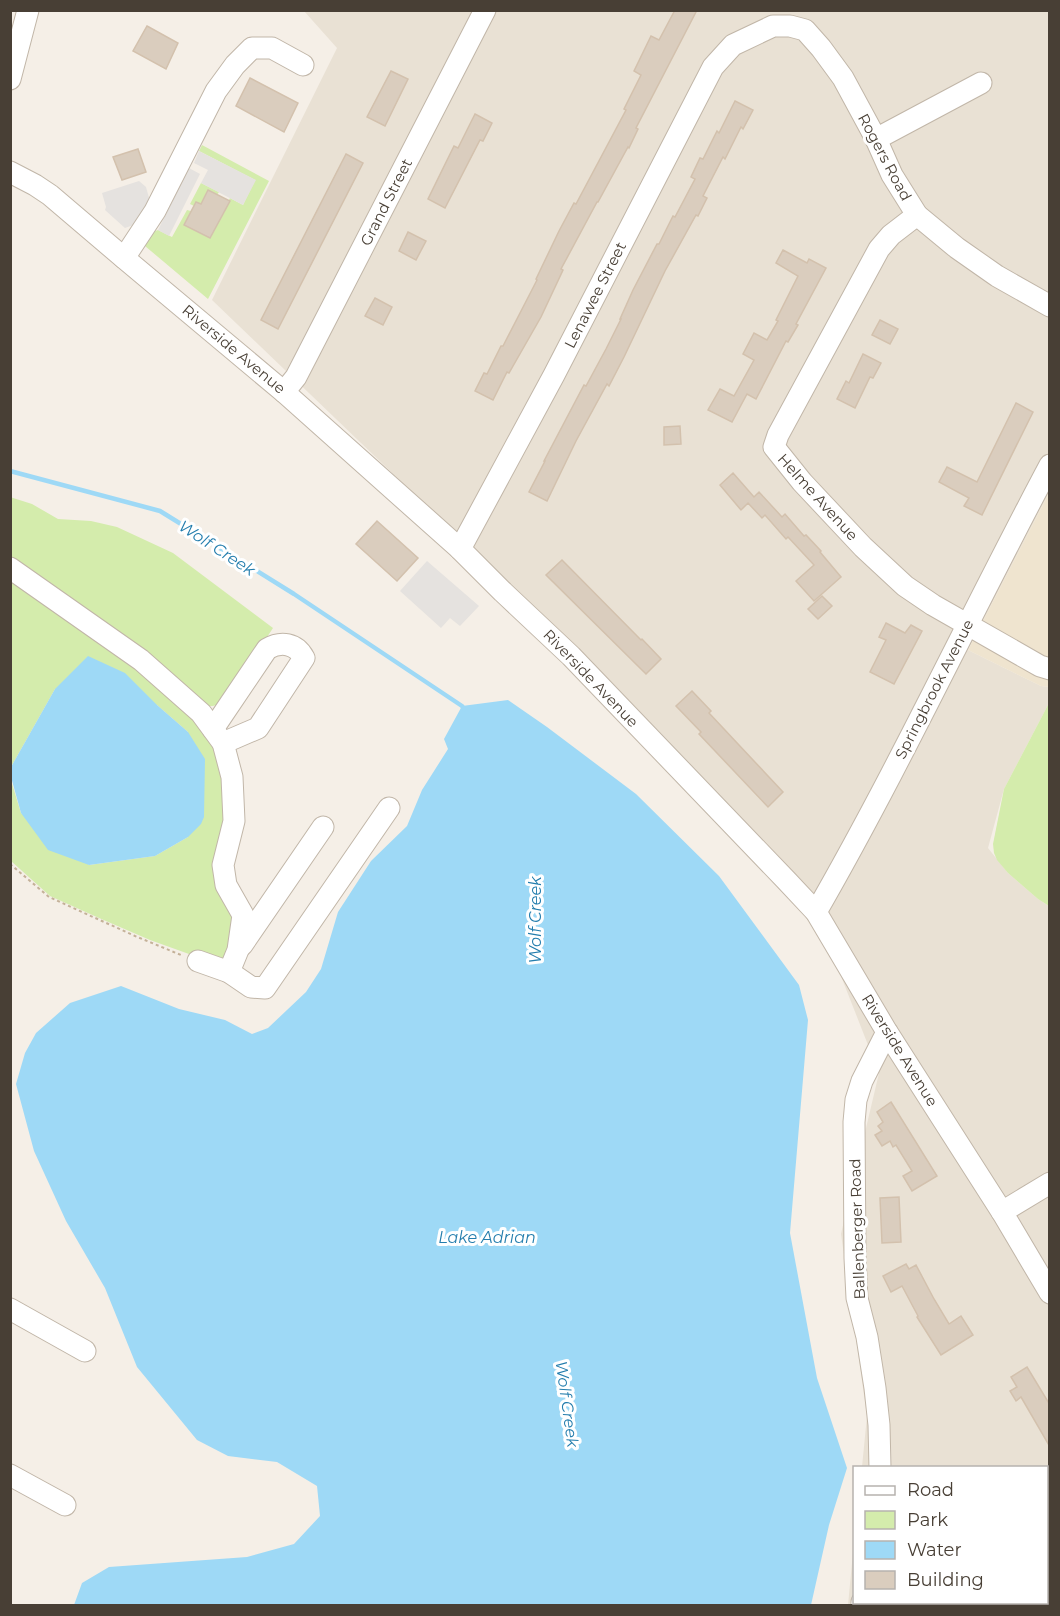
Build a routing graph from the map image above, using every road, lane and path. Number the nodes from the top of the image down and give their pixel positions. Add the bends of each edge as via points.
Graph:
1 (28, 10) edge
2 (485, 10) edge
3 (733, 45) joint
4 (303, 65) dead end
5 (10, 79) edge
6 (981, 83) dead end
7 (876, 139) junction
8 (10, 172) edge
9 (917, 214) junction
10 (124, 258) junction
11 (1050, 306) edge
12 (284, 392) junction
13 (1050, 465) edge
14 (460, 549) junction
15 (10, 568) edge
16 (967, 625) junction
17 (1050, 669) edge
18 (390, 808) dead end
19 (323, 827) dead end
20 (10, 864) edge
21 (816, 912) junction
22 (238, 950) junction
23 (198, 961) joint
24 (229, 972) junction
25 (887, 1032) junction
26 (1050, 1183) edge
27 (1002, 1212) junction
28 (1050, 1293) edge
29 (10, 1309) edge
30 (85, 1351) dead end
31 (880, 1466) edge
32 (10, 1475) edge
33 (65, 1505) dead end

1 - 5 street
2 - 12 street, Grand Street via 296,377
3 - 7 street, Rogers Road via 772,26 805,30 843,78
3 - 14 street, Lenawee Street via 713,67
4 - 10 street via 272,48 252,48 235,65 216,91 155,211
6 - 7 street
7 - 9 street, Rogers Road via 892,175
8 - 10 street, Riverside Avenue via 50,195
9 - 11 street, Rogers Road via 997,276
9 - 16 street, Helme Avenue via 879,249 774,447 862,547 905,586
10 - 12 street, Riverside Avenue
12 - 14 street, Riverside Avenue
13 - 16 street, Springbrook Avenue
14 - 21 street, Riverside Avenue via 571,656
15 - 22 street via 141,660 201,713 218,736 232,777 234,821 223,865 226,885 243,915
16 - 17 street
16 - 21 street, Springbrook Avenue
18 - 24 street via 265,988 251,987
19 - 22 street
20 - 23 path via 49,897
21 - 25 street, Riverside Avenue
22 - 24 street
23 - 24 street
25 - 27 street, Riverside Avenue
25 - 31 street, Ballenberger Road via 862,1081 854,1122 857,1298 875,1388
26 - 27 street
27 - 28 street, Riverside Avenue
29 - 30 street
32 - 33 street

